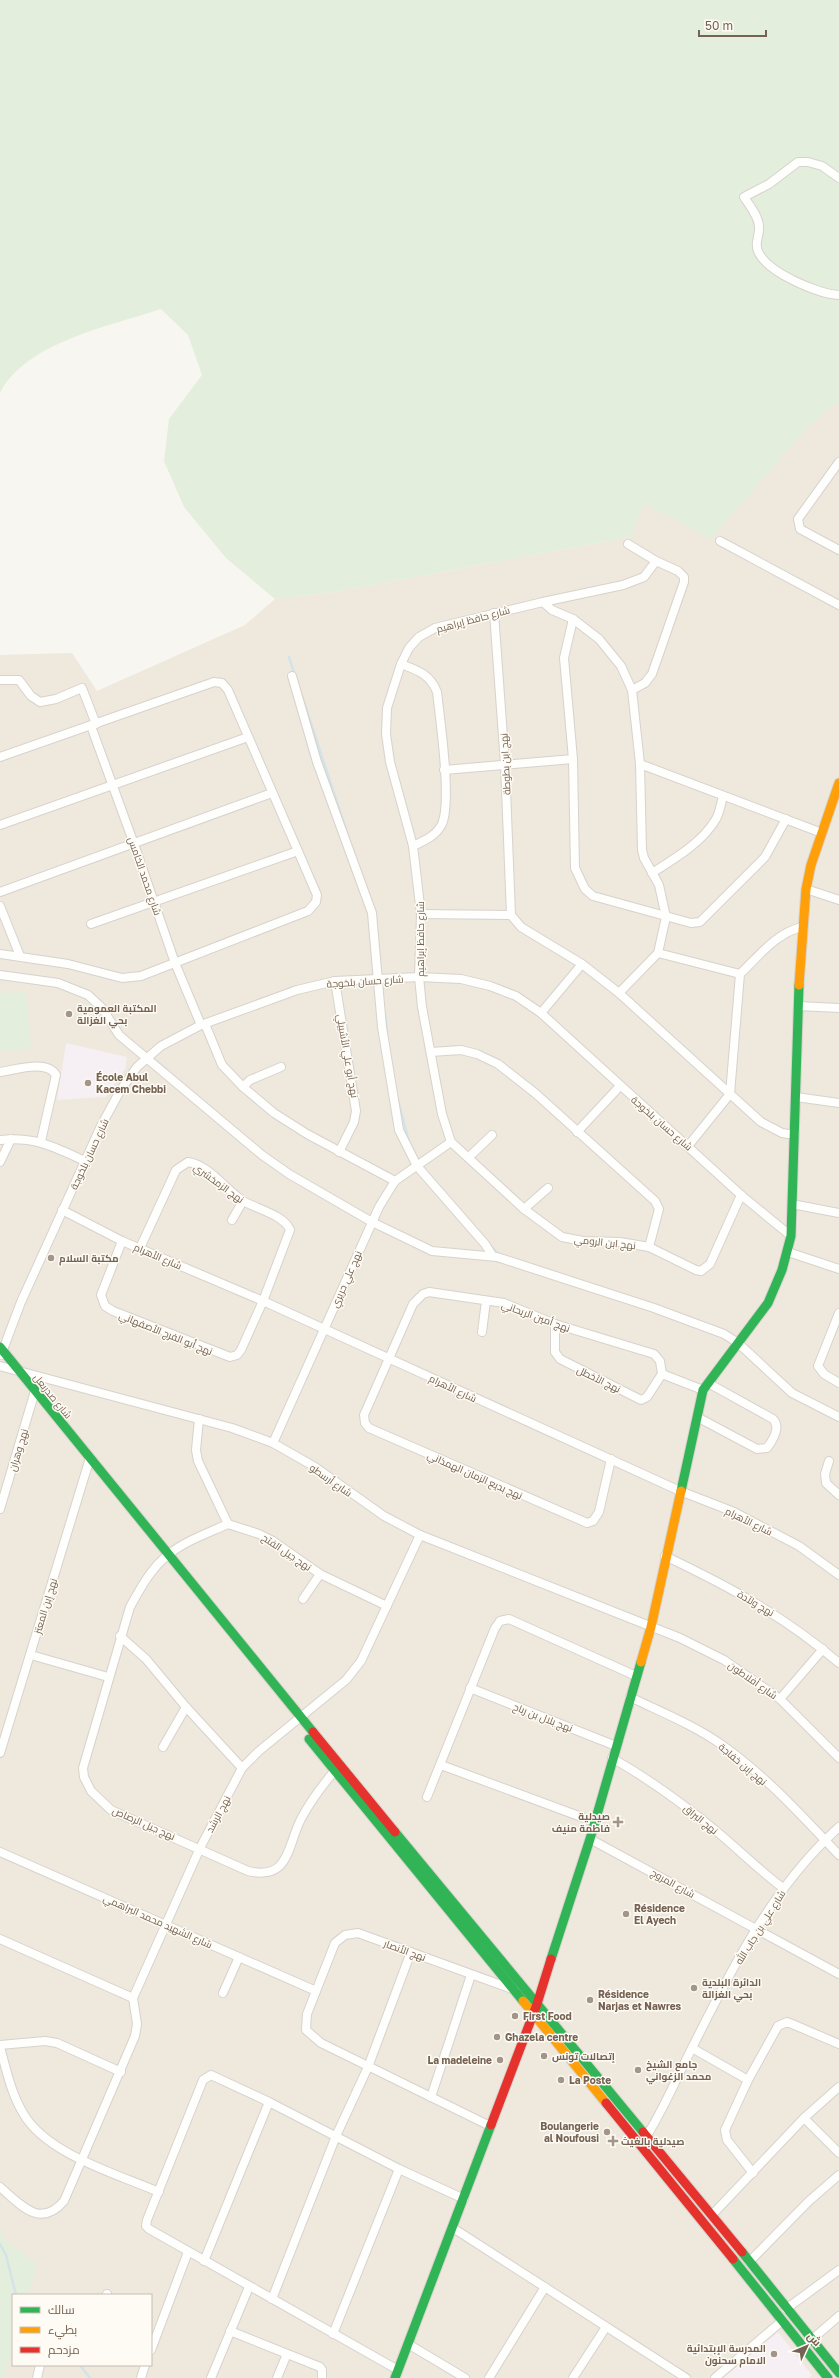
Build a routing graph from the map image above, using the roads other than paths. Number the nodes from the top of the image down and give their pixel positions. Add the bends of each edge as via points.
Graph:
1 (839, 178) edge
2 (839, 296) edge
3 (839, 462) edge
4 (720, 541) dead end
5 (628, 544) dead end
6 (839, 550) edge
7 (656, 561) junction
8 (543, 602) junction
9 (839, 604) edge
10 (494, 613) junction
11 (573, 619) junction
12 (401, 664) junction
13 (292, 676) dead end
14 (0, 680) edge
15 (632, 690) junction
16 (93, 725) junction
17 (248, 737) junction
18 (0, 757) edge
19 (573, 759) junction
20 (505, 764) junction
21 (640, 764) junction
22 (444, 770) junction
23 (839, 784) edge
24 (112, 785) junction
25 (272, 793) junction
26 (724, 796) junction
27 (786, 819) junction
28 (0, 825) edge
29 (822, 833) junction
30 (134, 844) junction
31 (413, 846) junction
32 (298, 851) junction
33 (652, 873) junction
34 (806, 889) junction
35 (0, 892) edge
36 (839, 900) edge
37 (154, 902) junction
38 (0, 906) edge
39 (421, 914) junction
40 (511, 915) junction
41 (666, 917) junction
42 (91, 924) dead end
43 (802, 927) junction
44 (658, 952) junction
45 (0, 954) edge
46 (20, 956) junction
47 (175, 963) junction
48 (582, 964) junction
49 (0, 974) edge
50 (740, 974) junction
51 (419, 977) junction
52 (378, 979) junction
53 (335, 981) junction
54 (619, 993) junction
55 (798, 1006) junction
56 (839, 1008) edge
57 (541, 1013) junction
58 (203, 1025) junction
59 (431, 1052) junction
60 (146, 1057) junction
61 (281, 1067) dead end
62 (0, 1072) edge
63 (620, 1086) junction
64 (243, 1087) junction
65 (730, 1094) junction
66 (796, 1096) junction
67 (839, 1103) edge
68 (577, 1132) junction
69 (492, 1135) dead end
70 (795, 1135) junction
71 (11, 1138) junction
72 (0, 1140) edge
73 (41, 1141) junction
74 (451, 1142) junction
75 (688, 1146) junction
76 (339, 1152) junction
77 (469, 1157) junction
78 (85, 1161) junction
79 (0, 1162) edge
80 (417, 1166) junction
81 (395, 1181) junction
82 (548, 1188) dead end
83 (742, 1195) junction
84 (243, 1201) junction
85 (792, 1204) junction
86 (524, 1209) junction
87 (62, 1210) junction
88 (839, 1213) edge
89 (232, 1220) dead end
90 (372, 1222) junction
91 (791, 1236) junction
92 (122, 1241) junction
93 (649, 1247) junction
94 (140, 1248) junction
95 (788, 1252) junction
96 (492, 1255) junction
97 (839, 1269) edge
98 (486, 1301) junction
99 (263, 1302) junction
100 (839, 1313) edge
101 (555, 1324) junction
102 (837, 1328) edge
103 (324, 1329) junction
104 (482, 1332) dead end
105 (738, 1343) junction
106 (1, 1352) edge
107 (389, 1358) junction
108 (0, 1366) edge
109 (16, 1370) junction
110 (662, 1374) junction
111 (839, 1383) edge
112 (706, 1387) junction
113 (34, 1394) junction
114 (697, 1417) junction
115 (839, 1417) edge
116 (199, 1419) junction
117 (273, 1443) junction
118 (611, 1460) junction
119 (89, 1461) junction
120 (829, 1461) dead end
121 (680, 1491) junction
122 (839, 1495) edge
123 (0, 1510) edge
124 (228, 1524) junction
125 (420, 1534) junction
126 (167, 1556) junction
127 (665, 1556) junction
128 (320, 1574) junction
129 (839, 1575) edge
130 (303, 1600) dead end
131 (387, 1606) junction
132 (650, 1627) junction
133 (120, 1636) junction
134 (823, 1649) junction
135 (31, 1654) junction
136 (839, 1663) edge
137 (636, 1676) junction
138 (108, 1678) junction
139 (470, 1688) junction
140 (630, 1697) junction
141 (780, 1699) junction
142 (186, 1707) junction
143 (297, 1719) junction
144 (616, 1746) junction
145 (164, 1747) dead end
146 (0, 1753) edge
147 (612, 1758) junction
148 (839, 1758) edge
149 (441, 1765) junction
150 (242, 1768) junction
151 (337, 1768) junction
152 (427, 1797) dead end
153 (595, 1822) junction
154 (839, 1827) edge
155 (590, 1839) junction
156 (824, 1840) junction
157 (200, 1848) junction
158 (0, 1852) edge
159 (839, 1855) edge
160 (783, 1888) junction
161 (165, 1923) junction
162 (756, 1929) junction
163 (0, 1939) edge
164 (411, 1952) junction
165 (239, 1957) junction
166 (839, 1974) edge
167 (471, 1975) junction
168 (515, 1990) junction
169 (525, 1990) junction
170 (316, 1991) junction
171 (223, 1993) dead end
172 (133, 1998) junction
173 (535, 2008) junction
174 (838, 2041) edge
175 (0, 2046) edge
176 (692, 2048) junction
177 (368, 2067) junction
178 (121, 2072) junction
179 (748, 2080) junction
180 (839, 2087) edge
181 (431, 2097) junction
182 (269, 2102) junction
183 (804, 2118) junction
184 (490, 2126) junction
185 (336, 2136) junction
186 (644, 2141) junction
187 (839, 2153) edge
188 (83, 2160) junction
189 (399, 2169) junction
190 (754, 2173) junction
191 (839, 2175) edge
192 (0, 2187) edge
193 (159, 2192) junction
194 (464, 2199) junction
195 (712, 2215) junction
196 (452, 2228) junction
197 (188, 2252) junction
198 (204, 2261) junction
199 (749, 2262) junction
200 (839, 2270) edge
201 (249, 2287) junction
202 (544, 2287) junction
203 (272, 2299) junction
204 (786, 2309) junction
205 (839, 2316) edge
206 (782, 2321) junction
207 (606, 2327) junction
208 (230, 2331) junction
209 (333, 2334) junction
210 (812, 2339) junction
211 (153, 2341) edge
212 (408, 2344) junction
213 (803, 2347) junction
214 (287, 2354) junction
215 (40, 2366) edge
216 (145, 2366) edge
217 (839, 2373) edge
218 (396, 2374) edge
219 (37, 2378) edge
220 (140, 2378) edge
221 (211, 2378) edge
222 (277, 2378) edge
223 (322, 2378) edge
224 (465, 2378) edge
225 (489, 2378) edge
226 (574, 2378) edge
227 (686, 2378) edge
228 (715, 2378) edge
229 (828, 2378) edge

1 - 2 street via 822,166 798,162 770,184 744,197 759,225 757,250 764,262 790,279
3 - 6 street via 798,519 800,529
4 - 9 street
5 - 7 street
7 - 8 street, شارع حافظ إبراهيم via 644,577
7 - 15 street via 682,574 684,587 652,674 645,683
8 - 10 street, شارع حافظ إبراهيم
8 - 11 street via 552,610
10 - 12 street, شارع حافظ إبراهيم via 435,628 414,643
10 - 20 street, نهج ابن بطوطة
11 - 15 street via 611,652
11 - 19 street via 564,658
12 - 22 street via 424,673 434,684 437,692
12 - 31 street, شارع حافظ إبراهيم via 386,708 386,734 390,762
13 - 52 street via 317,762 372,913
14 - 16 street, شارع محمد الخامس via 19,680 40,702 56,699 82,688
15 - 21 street
16 - 17 street via 219,682 228,690
16 - 18 street
16 - 24 street, شارع محمد الخامس
17 - 24 street
17 - 25 street
19 - 20 street
19 - 41 street via 575,868 580,881 593,896 602,900
20 - 22 street
20 - 40 street, نهج ابن بطوطة
21 - 26 street
21 - 33 street via 640,838 644,858
22 - 31 street via 444,814 441,824 428,840
23 - 29 street
24 - 28 street
24 - 30 street, شارع محمد الخامس
25 - 30 street
25 - 32 street
26 - 27 street
26 - 33 street via 711,825 679,855
27 - 29 street
27 - 41 street via 766,858 705,919 691,924
29 - 34 street
30 - 35 street
30 - 37 street, شارع محمد الخامس
31 - 39 street, شارع حافظ إبراهيم
32 - 37 street
32 - 47 street via 316,894 313,907
33 - 41 street via 659,885
34 - 36 street
34 - 43 street
37 - 42 street
37 - 47 street, شارع محمد الخامس
38 - 46 street
39 - 40 street
39 - 51 street, شارع حافظ إبراهيم
40 - 48 street via 529,932
41 - 44 street
43 - 50 street via 780,936
43 - 55 street
44 - 50 street
44 - 54 street
45 - 46 street
46 - 47 street via 92,969 122,978 141,976
47 - 58 street, شارع محمد الخامس
48 - 54 street
48 - 57 street
49 - 60 street via 58,983 88,994 102,1008 119,1035
50 - 65 street
51 - 52 street, شارع حسان بلخوجة
51 - 57 street, شارع حسان بلخوجة via 461,979 490,986 516,996
51 - 59 street, شارع حافظ إبراهيم
52 - 53 street, شارع حسان بلخوجة
52 - 80 street via 382,1027 398,1123 403,1142
53 - 58 street, شارع حسان بلخوجة via 297,990
53 - 76 street, نهج أبو علي الأشبيلي via 356,1111 354,1122
54 - 65 street
55 - 56 street
55 - 66 street
57 - 63 street, شارع حسان بلخوجة
58 - 60 street, شارع حسان بلخوجة via 161,1046
58 - 64 street, شارع محمد الخامس via 222,1065
59 - 68 street via 461,1050 498,1064
59 - 74 street, شارع حافظ إبراهيم via 442,1114
60 - 78 street, شارع حسان بلخوجة via 120,1091
60 - 90 street via 262,1155 289,1174
61 - 64 street via 250,1080
62 - 73 street via 43,1066 49,1067 56,1075
63 - 68 street
63 - 75 street, شارع حسان بلخوجة
64 - 76 street, شارع محمد الخامس via 274,1113
65 - 70 street via 769,1128
65 - 75 street
66 - 67 street
66 - 70 street
68 - 93 street via 658,1205
69 - 77 street
70 - 85 street
71 - 72 street
71 - 73 street
71 - 79 street
73 - 78 street
74 - 77 street, نهج ابن الرومي
74 - 80 street, نهج علي حريري
75 - 83 street, شارع حسان بلخوجة
76 - 81 street, شارع محمد الخامس
77 - 86 street, نهج ابن الرومي
78 - 87 street, شارع حسان بلخوجة
80 - 81 street, نهج علي حريري
80 - 96 street
81 - 90 street, نهج علي حريري
82 - 86 street
83 - 91 street, شارع حسان بلخوجة
83 - 93 street, نهج ابن الرومي via 706,1268 696,1270
84 - 89 street
84 - 94 street, نهج الزمخشري via 198,1165 184,1163 176,1170
84 - 99 street, نهج الزمخشري via 284,1222 290,1230
85 - 88 street
85 - 91 street
86 - 93 street, نهج ابن الرومي via 562,1236 583,1241 620,1242
87 - 92 street, شارع الأهرام
87 - 106 street, شارع حسان بلخوجة
90 - 96 street via 432,1250
90 - 103 street, نهج علي حريري
91 - 95 street
92 - 94 street, شارع الأهرام
92 - 99 street, نهج أبو الفرج الأصفهاني via 101,1295 105,1306 113,1311 230,1357 237,1355 241,1350
94 - 99 street, شارع الأهرام
95 - 97 street
95 - 105 street via 770,1299 756,1322
96 - 105 street via 701,1325
98 - 101 street, نهج أمين الريحاني via 504,1304
98 - 104 street
98 - 107 street, نهج أمين الريحاني via 428,1292 423,1294 413,1304
99 - 103 street, شارع الأهرام
100 - 102 street
101 - 110 street, نهج أمين الريحاني via 654,1354 660,1361
101 - 110 street, نهج الأخطل via 555,1352 560,1359 641,1400 647,1397
102 - 111 street via 820,1357 818,1366 824,1374
103 - 107 street, شارع الأهرام
103 - 117 street, نهج علي حريري
105 - 112 street
105 - 115 street via 792,1393
106 - 109 street, شارع صدربعل
107 - 118 street, شارع الأهرام
107 - 118 street, نهج بديع الزمان الهمذاني via 364,1415 369,1428 586,1523 593,1521 599,1512
108 - 109 street, شارع أرسطو
109 - 113 street, شارع صدربعل
109 - 116 street, شارع أرسطو
110 - 112 street
112 - 114 street
112 - 114 street via 773,1419 777,1429 767,1448 757,1449
113 - 119 street, شارع صدربعل
113 - 123 street, نهج وهران
114 - 121 street
116 - 117 street, شارع أرسطو
116 - 124 street via 196,1450 198,1461
117 - 125 street, شارع أرسطو via 315,1467 384,1516
118 - 121 street, شارع الأهرام
119 - 126 street, شارع صدربعل
119 - 135 street, نهج إبن المعتز
120 - 122 street via 825,1474 826,1483
121 - 127 street
121 - 129 street, شارع الأهرام via 734,1512 799,1546
124 - 126 street
124 - 128 street, نهج جبل الفتح via 273,1541
125 - 131 street, نهج الرشد
125 - 132 street, شارع أرسطو
126 - 133 street, نهج جبل الرصاص via 143,1584 130,1607
126 - 143 street, شارع صدربعل
127 - 132 street
127 - 134 street, نهج ولاّدة via 730,1587 782,1618
128 - 130 street
128 - 131 street, نهج جبل الفتح
131 - 143 street, نهج الرشد via 368,1647 346,1680
132 - 137 street
132 - 141 street, شارع أفلاطون via 680,1638 724,1660
133 - 138 street, نهج جبل الرصاص
133 - 142 street via 146,1659
134 - 136 street, نهج ولاّدة
134 - 141 street
135 - 138 street
135 - 146 street, نهج إبن المعتز
137 - 139 street via 509,1619 500,1621 495,1628
137 - 140 street
138 - 157 street, نهج جبل الرصاص via 84,1762 84,1777 91,1791 111,1810
139 - 144 street, نهج بلال بن رباح
139 - 149 street
140 - 144 street
140 - 156 street, نهج إبن خفاجة via 684,1722 722,1745 763,1779
141 - 148 street, شارع أفلاطون
142 - 145 street
142 - 150 street
143 - 150 street, نهج الرشد
143 - 151 street, شارع صدربعل
144 - 147 street
147 - 153 street
147 - 160 street, نهج البراق via 678,1800
149 - 152 street
149 - 153 street
150 - 157 street, نهج الرشد
151 - 157 street, نهج جبل الرصاص via 312,1799 300,1821 288,1854 273,1870 262,1875 248,1871
151 - 168 street
151 - 169 street
153 - 155 street
154 - 156 street, شارع علي بن جاب الله
155 - 162 street, شارع المروج
155 - 173 street
156 - 159 street, نهج إبن خفاجة
156 - 160 street, شارع علي بن جاب الله
157 - 161 street, نهج الرشد
158 - 161 street, شارع الشهيد محمد البراهمي
160 - 162 street, شارع علي بن جاب الله
161 - 165 street, شارع الشهيد محمد البراهمي
161 - 172 street, نهج الرشد
162 - 166 street, شارع المروج
162 - 176 street, شارع علي بن جاب الله
163 - 172 street
164 - 167 street, نهج الأنصار
164 - 170 street, نهج الأنصار via 358,1934 345,1935 335,1943
164 - 177 street
165 - 170 street, شارع الشهيد محمد البراهمي
165 - 171 street
167 - 168 street, نهج الأنصار
167 - 181 street
168 - 169 street, نهج الأنصار
168 - 173 street
169 - 173 street
170 - 177 street, نهج الأنصار via 307,2014 306,2030 320,2043
172 - 178 street via 136,2030
173 - 184 street
173 - 186 street
174 - 179 street via 792,2024 782,2023
175 - 178 street via 45,2041 57,2043
175 - 188 street via 14,2096 23,2114 42,2136
176 - 179 street
176 - 186 street, شارع علي بن جاب الله
177 - 181 street
177 - 185 street
178 - 188 street
179 - 190 street via 726,2124 724,2134
180 - 183 street
181 - 184 street
182 - 185 street
182 - 193 street via 217,2076 206,2077
182 - 198 street
183 - 187 street
183 - 190 street
184 - 194 street
185 - 189 street
185 - 203 street
186 - 195 street
186 - 206 street
188 - 192 street via 64,2201 48,2213 35,2214 27,2210
188 - 193 street
189 - 194 street
189 - 209 street
190 - 195 street
191 - 199 street via 809,2201
193 - 197 street via 146,2226
194 - 196 street
195 - 199 street
196 - 202 street
196 - 212 street
197 - 198 street
197 - 211 street
198 - 201 street
199 - 204 street
200 - 204 street
201 - 203 street
201 - 208 street
202 - 207 street
202 - 225 street
203 - 209 street
204 - 210 street
205 - 210 street
206 - 213 street
206 - 228 street
207 - 226 street
207 - 227 street
208 - 214 street
208 - 221 street
209 - 218 street
210 - 213 street
210 - 217 street
212 - 218 street
212 - 224 street
213 - 229 street
214 - 222 street
214 - 223 street via 320,2367
215 - 219 street
216 - 220 street

